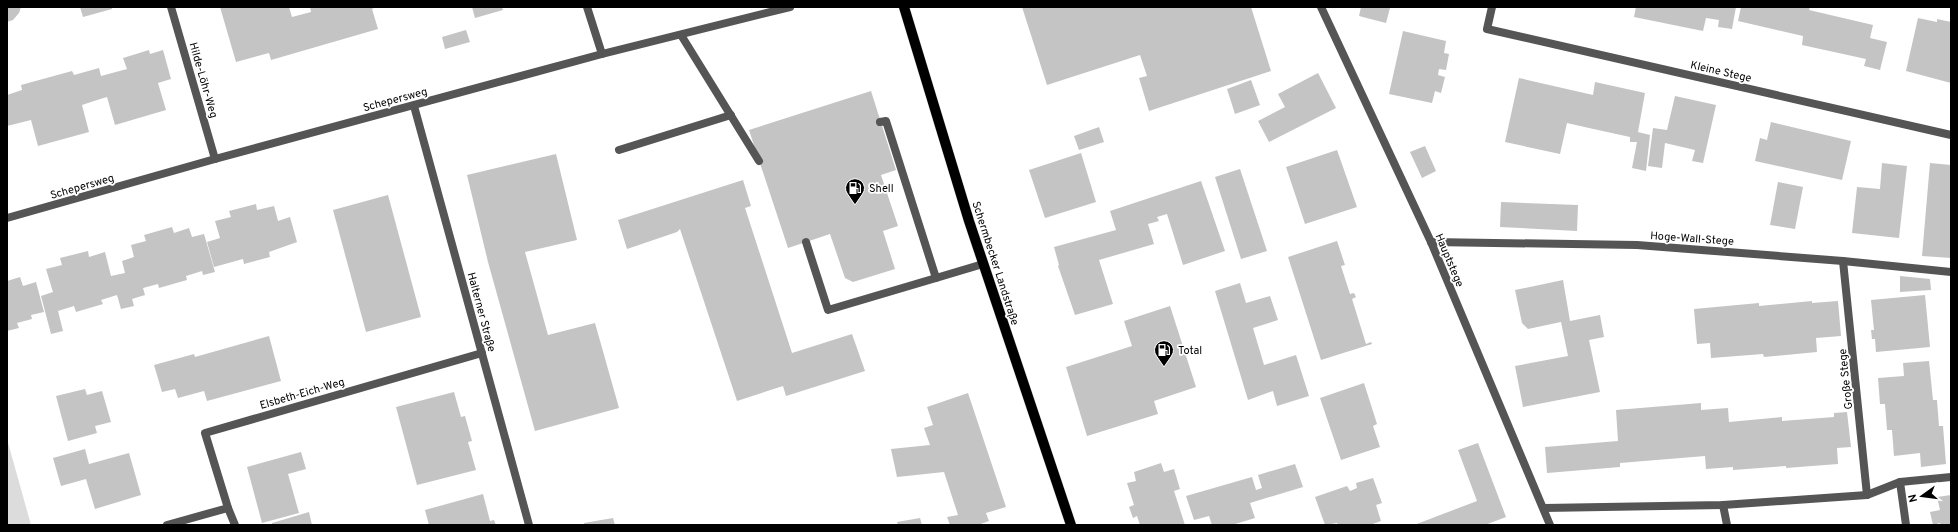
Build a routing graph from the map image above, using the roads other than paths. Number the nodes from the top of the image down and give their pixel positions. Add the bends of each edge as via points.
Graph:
1 (171, 7) edge
2 (587, 7) edge
3 (790, 7) edge
4 (904, 7) edge
5 (1321, 7) edge
6 (1492, 7) edge
7 (681, 35) junction
8 (602, 54) junction
9 (414, 106) junction
10 (731, 115) junction
11 (880, 122) dead end
12 (1951, 136) edge
13 (619, 150) dead end
14 (215, 159) junction
15 (759, 161) dead end
16 (7, 218) edge
17 (806, 242) dead end
18 (1430, 242) junction
19 (1843, 260) junction
20 (983, 264) junction
21 (1951, 272) edge
22 (936, 278) junction
23 (482, 353) junction
24 (1951, 478) edge
25 (1900, 482) junction
26 (1867, 495) junction
27 (1722, 505) junction
28 (228, 508) junction
29 (1544, 508) junction
30 (167, 525) edge
31 (235, 525) edge
32 (528, 525) edge
33 (1071, 525) edge
34 (1550, 525) edge
35 (1727, 525) edge
36 (1906, 525) edge

1 - 14 street, Hilde-Löhr-Weg
2 - 8 street
3 - 7 street, Schepersweg
4 - 20 main road, Schermbecker Landstraße
5 - 18 street, Hauptstege
6 - 12 street, Kleine Stege via 1487,29
7 - 8 street, Schepersweg
7 - 10 street
8 - 9 street, Schepersweg
9 - 14 street, Schepersweg
9 - 23 street, Halterner Straße
10 - 13 street
10 - 15 street
11 - 22 street via 886,121
14 - 16 street, Schepersweg
17 - 22 street via 828,310
18 - 19 street, Hoge-Wall-Stege via 1637,245
18 - 29 street, Hauptstege
19 - 21 street, Hoge-Wall-Stege
19 - 26 street, Große Stege
20 - 22 street
20 - 33 main road, Schermbecker Landstraße
23 - 28 street, Elsbeth-Eich-Weg via 205,433
23 - 32 street, Halterner Straße
24 - 25 street
25 - 26 street
25 - 36 street
26 - 27 street
27 - 29 street
27 - 35 street
28 - 30 street
28 - 31 street, Elsbeth-Eich-Weg
29 - 34 street, Hauptstege

